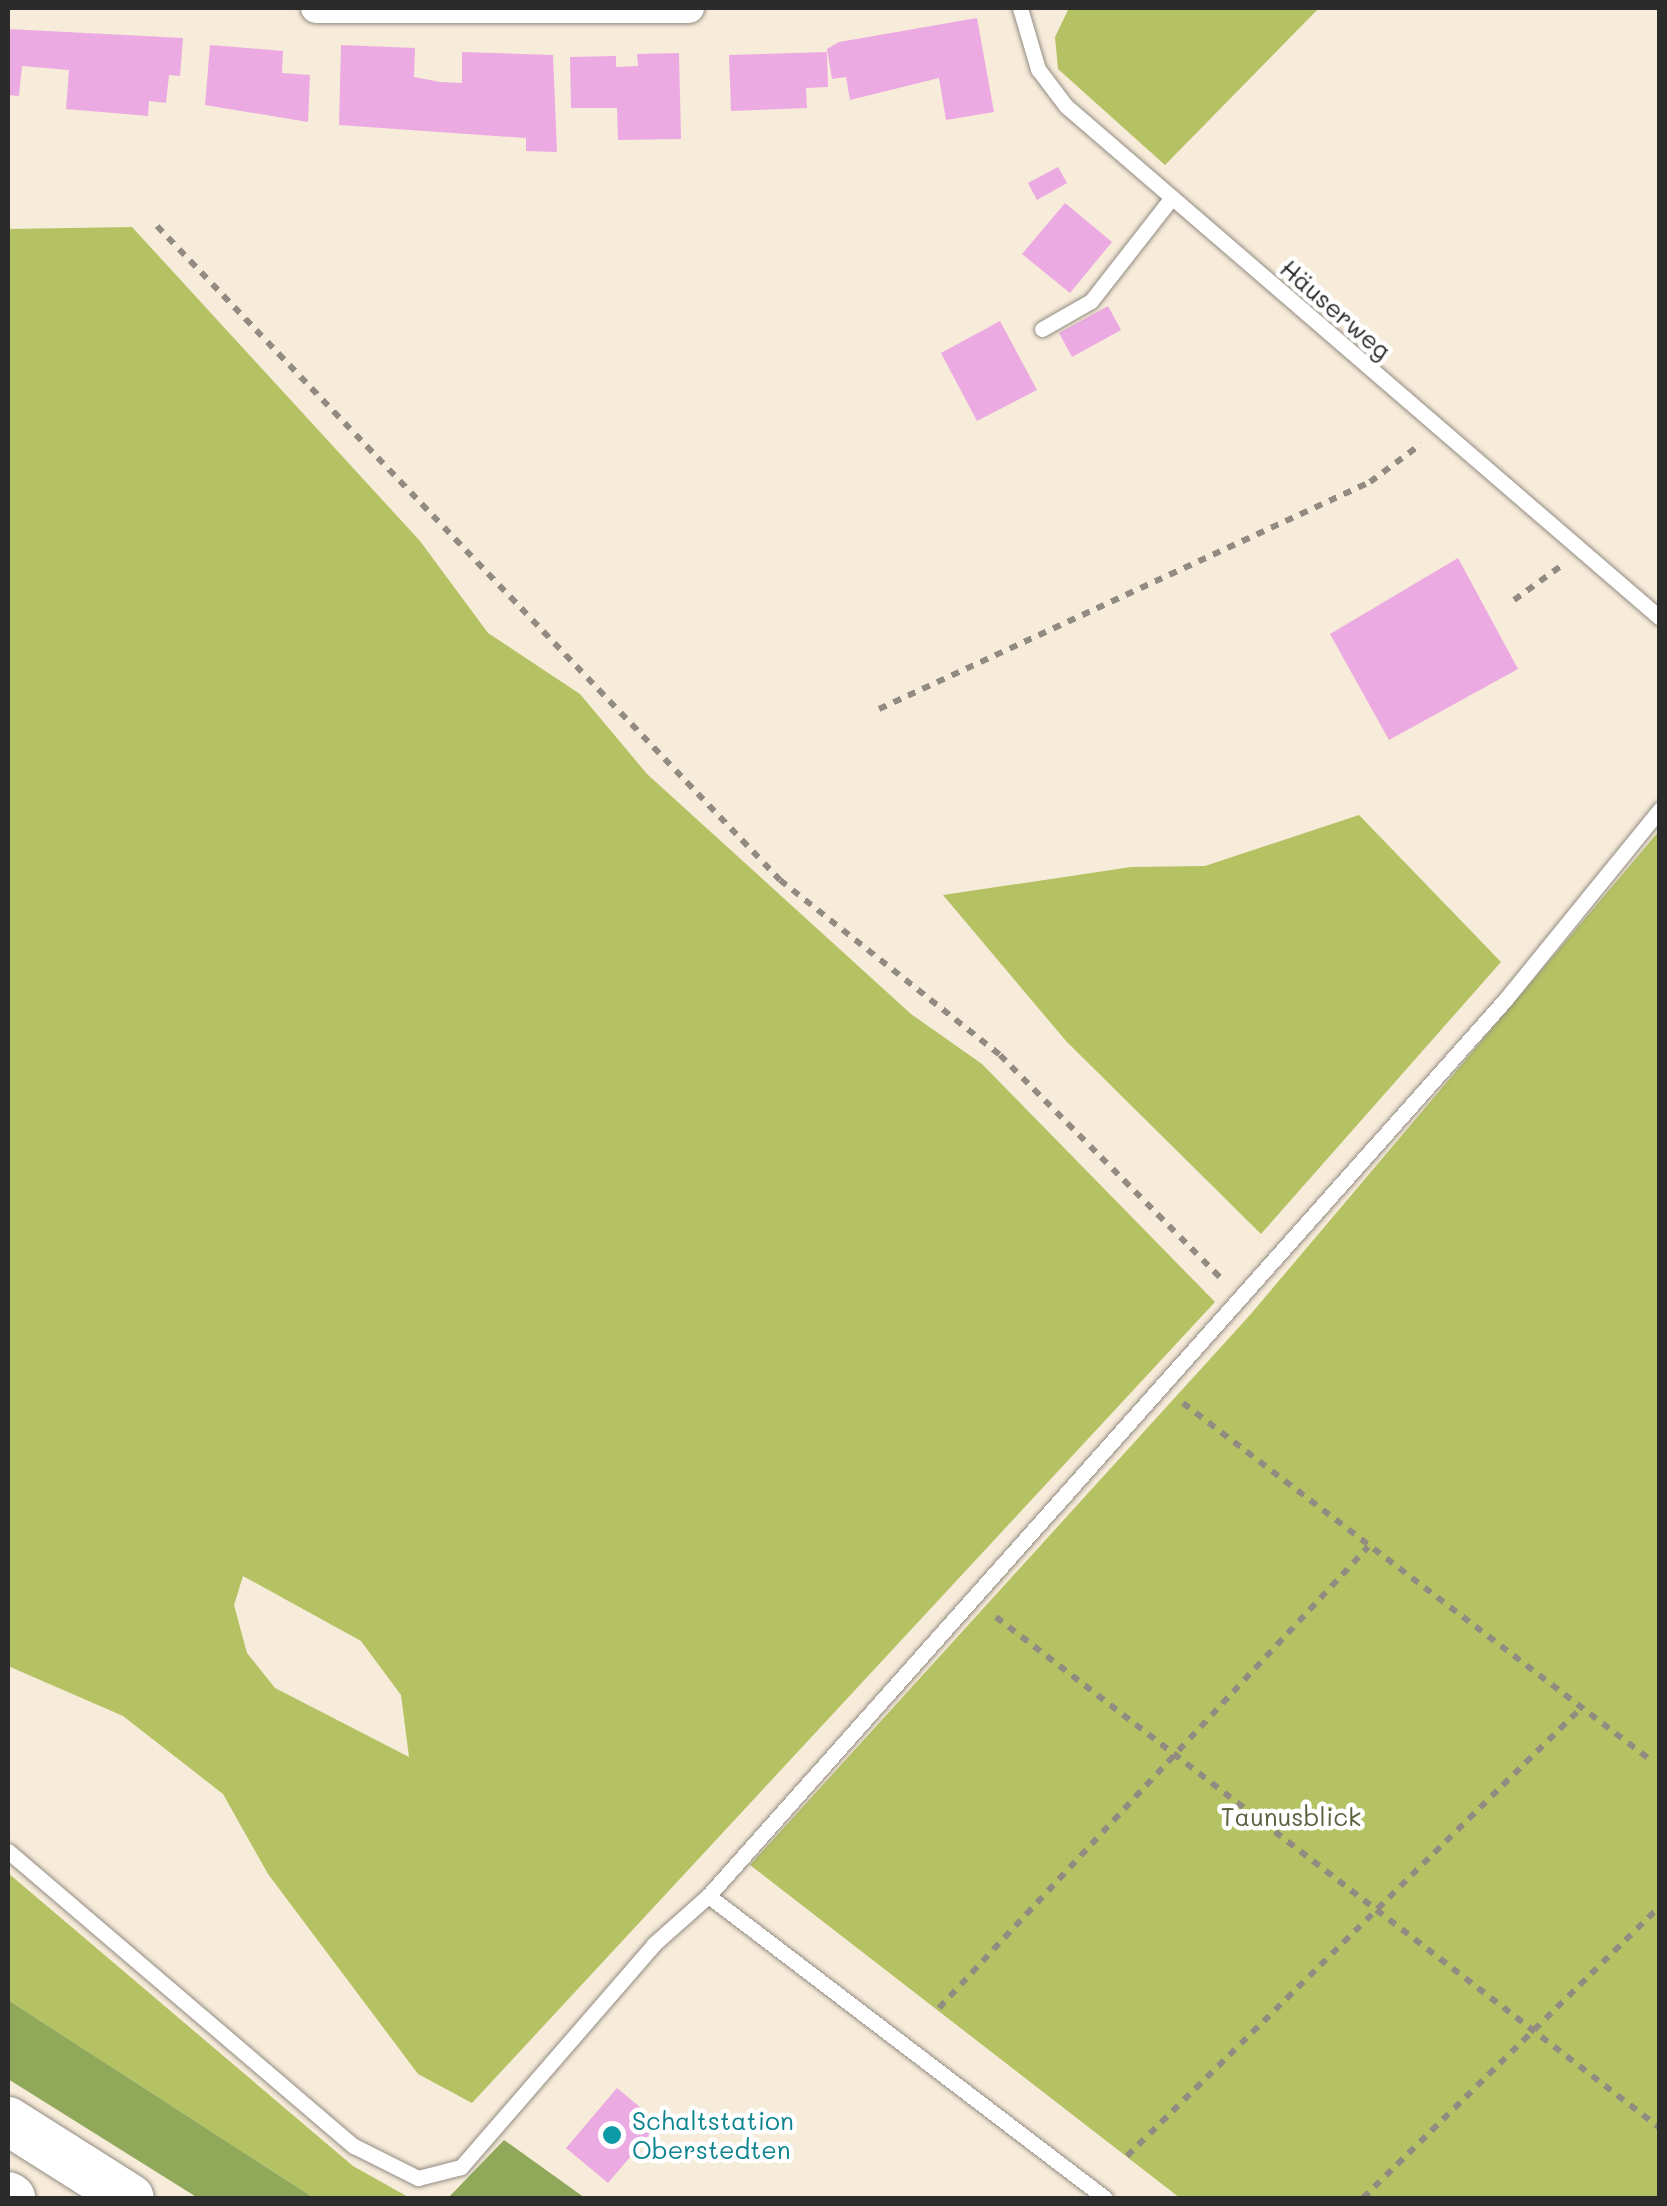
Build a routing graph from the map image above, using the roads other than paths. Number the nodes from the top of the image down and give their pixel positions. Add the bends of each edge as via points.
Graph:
1 (333, 8) edge
2 (688, 8) edge
3 (1020, 8) edge
4 (1170, 200) junction
5 (1042, 329) dead end
6 (1660, 618) edge
7 (1660, 809) edge
8 (8, 1850) edge
9 (708, 1896) junction
10 (8, 2121) edge
11 (130, 2198) edge
12 (1104, 2198) edge

1 - 2 street
3 - 4 lane, Häuserweg via 1038,69 1066,106
4 - 5 lane via 1091,301
4 - 6 lane, Häuserweg
7 - 9 lane via 1246,1296
8 - 9 lane via 354,2146 418,2178 462,2167 654,1944
9 - 12 lane
10 - 11 highway

